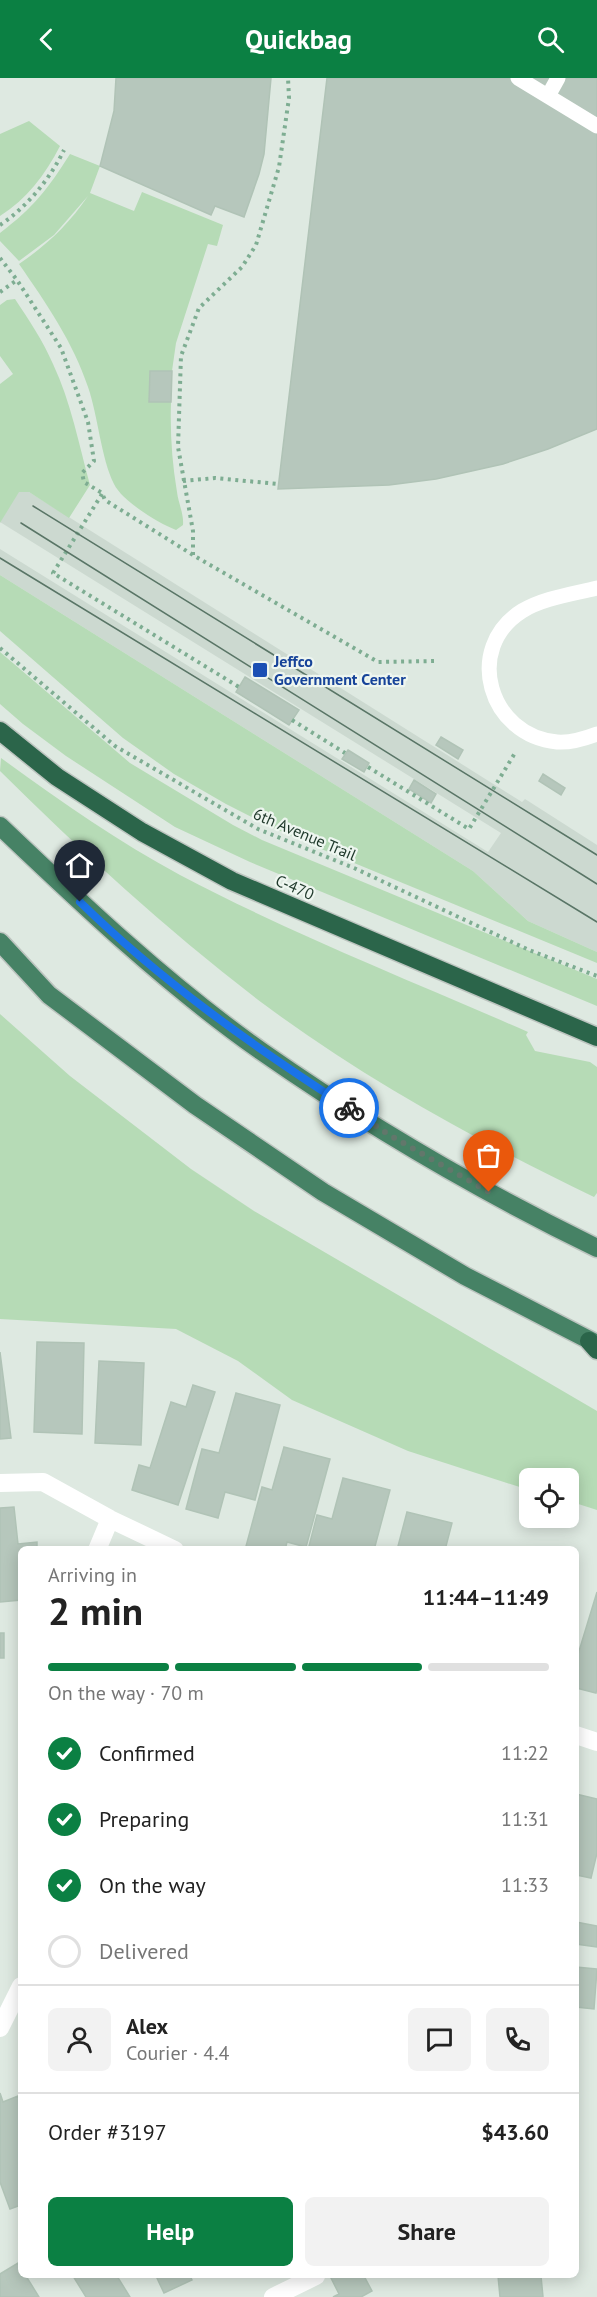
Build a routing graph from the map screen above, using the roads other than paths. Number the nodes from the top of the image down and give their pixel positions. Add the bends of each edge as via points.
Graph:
1 (518, 78) edge
2 (558, 78) edge
3 (548, 96) junction
4 (597, 126) edge
5 (597, 588) edge
6 (0, 731) edge
7 (597, 734) edge
8 (0, 826) edge
9 (0, 942) edge
10 (597, 1036) edge
11 (597, 1248) edge
12 (594, 1345) edge
13 (0, 1483) edge
14 (110, 1519) junction
15 (99, 1546) edge
16 (167, 1546) edge
17 (579, 1736) edge
18 (597, 1742) edge
19 (18, 1992) edge
20 (0, 2028) edge
21 (312, 2278) edge
22 (273, 2297) edge

1 - 3 lane
2 - 3 lane
3 - 4 lane
5 - 7 lane via 523,610 499,636 489,670 501,711 526,733 559,742
6 - 10 highway, C-470 via 57,777 142,832 232,881
8 - 11 highway via 96,917 199,1004 261,1050 391,1136 528,1215
9 - 12 highway via 49,995 195,1105 323,1192 465,1276
13 - 14 street via 43,1482
14 - 15 street
14 - 16 street
17 - 18 street
19 - 20 street
21 - 22 street

